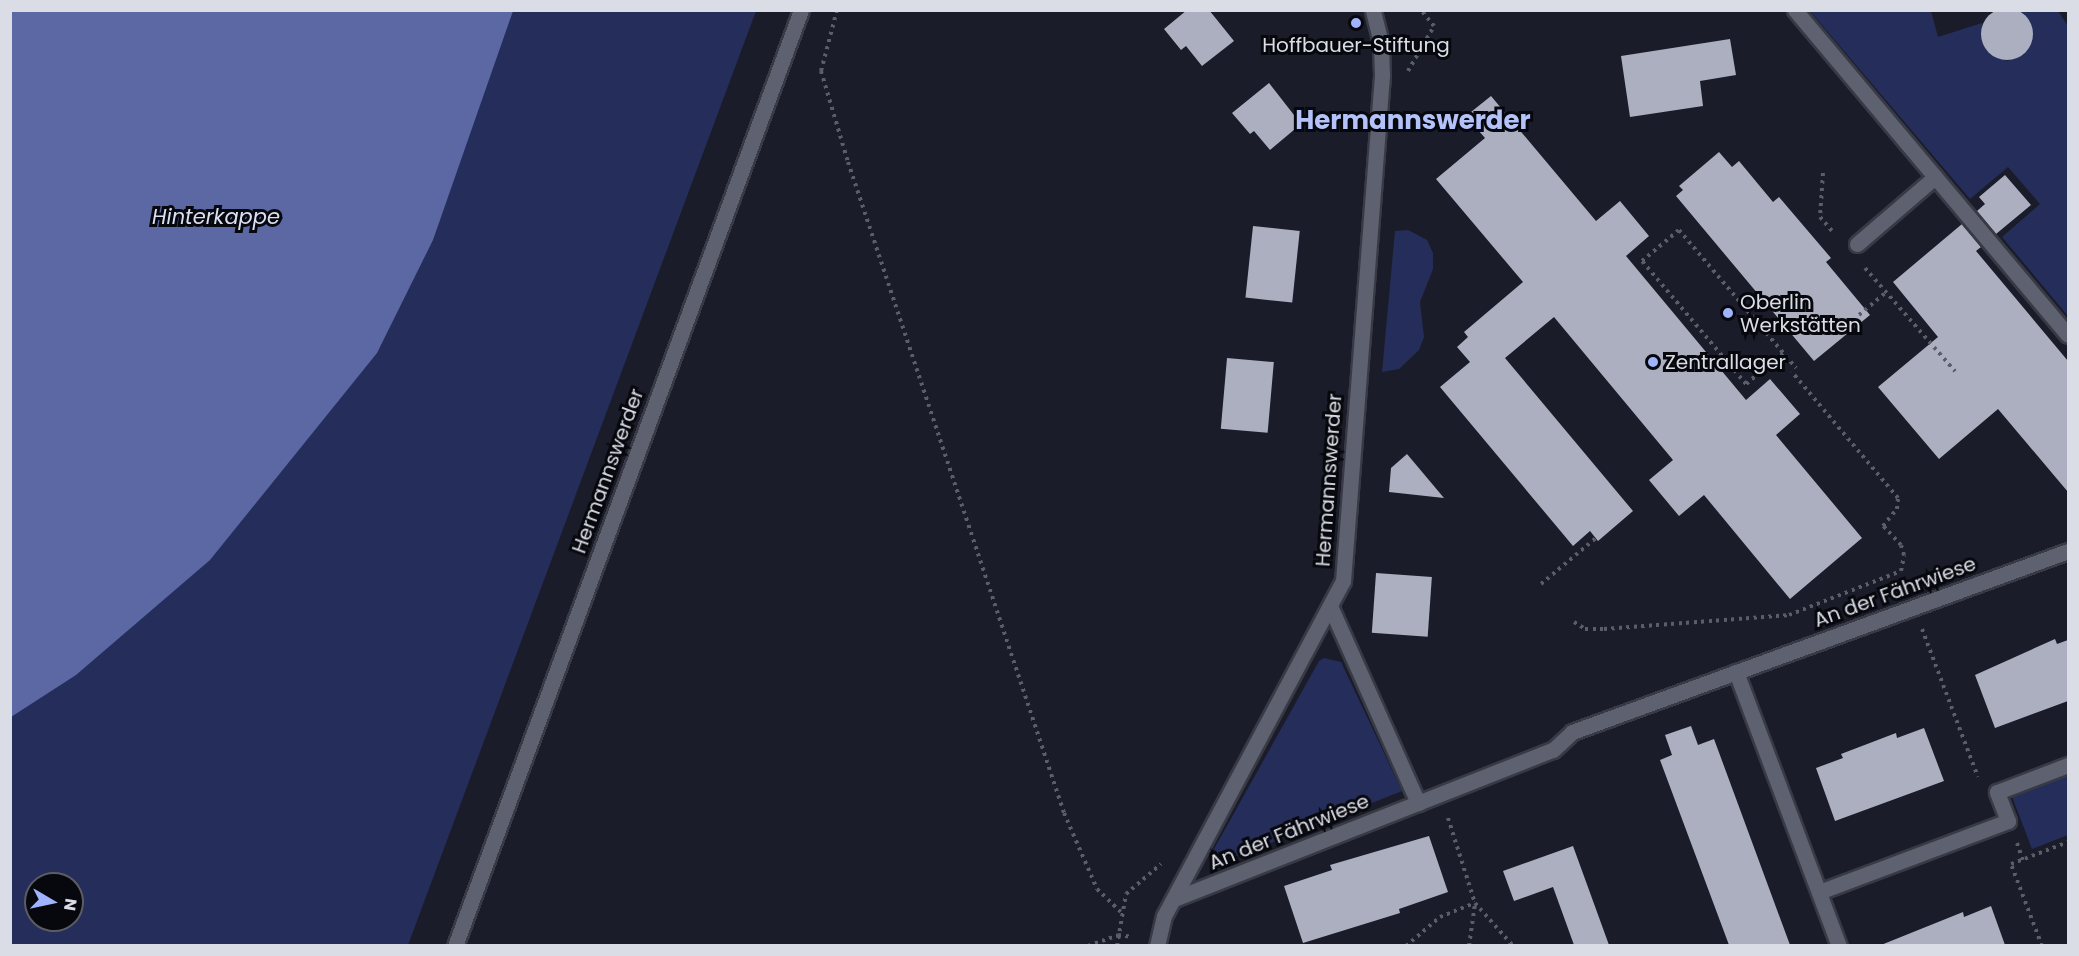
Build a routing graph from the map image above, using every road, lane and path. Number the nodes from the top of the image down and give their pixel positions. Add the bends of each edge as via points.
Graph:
1 (801, 10) edge
2 (837, 10) edge
3 (1372, 10) edge
4 (1421, 10) edge
5 (1795, 10) edge
6 (1403, 79) dead end
7 (1823, 173) dead end
8 (1935, 177) junction
9 (1852, 248) junction
10 (1886, 292) junction
11 (1859, 315) dead end
12 (2068, 335) edge
13 (1783, 352) junction
14 (1955, 371) dead end
15 (1596, 538) dead end
16 (2068, 551) edge
17 (1541, 584) dead end
18 (1330, 606) junction
19 (1914, 608) junction
20 (1574, 622) dead end
21 (1736, 672) junction
22 (2068, 765) edge
23 (1997, 792) junction
24 (1441, 794) junction
25 (1418, 803) junction
26 (2068, 842) edge
27 (1164, 861) dead end
28 (1819, 892) junction
29 (1174, 899) junction
30 (1475, 903) junction
31 (1121, 912) junction
32 (1118, 935) junction
33 (1157, 943) edge
34 (455, 945) edge
35 (1088, 945) edge
36 (1118, 945) edge
37 (1406, 945) edge
38 (1469, 945) edge
39 (1513, 945) edge
40 (1839, 945) edge
41 (2042, 945) edge

1 - 34 street, Hermannswerder
2 - 31 path via 821,71 848,162 1064,813 1097,889
3 - 18 street, Hermannswerder via 1381,43 1382,75 1343,581
4 - 6 path via 1434,26
5 - 8 street
7 - 9 path via 1820,217
8 - 9 street
8 - 12 street
9 - 10 path
10 - 11 path
10 - 14 path
13 - 13 path via 1679,230 1642,261 1746,384
13 - 20 path via 1898,498 1897,509 1883,526 1901,545 1901,571 1789,615 1604,629 1585,629
15 - 17 path
16 - 19 street, An der Fährwiese
18 - 25 street
18 - 29 street, Hermannswerder
19 - 21 street, An der Fährwiese
19 - 23 path via 1985,796
21 - 24 street, An der Fährwiese via 1572,732 1553,750
21 - 28 street
22 - 23 street
23 - 28 street via 2008,821
24 - 25 street, An der Fährwiese
24 - 30 path
25 - 29 street, An der Fährwiese
26 - 41 path via 2011,864
27 - 31 path via 1126,894
28 - 40 street
29 - 33 street, Hermannswerder via 1164,916
30 - 37 path via 1440,917
30 - 38 path
30 - 39 path
31 - 32 path
32 - 33 path
32 - 35 path
32 - 36 path

